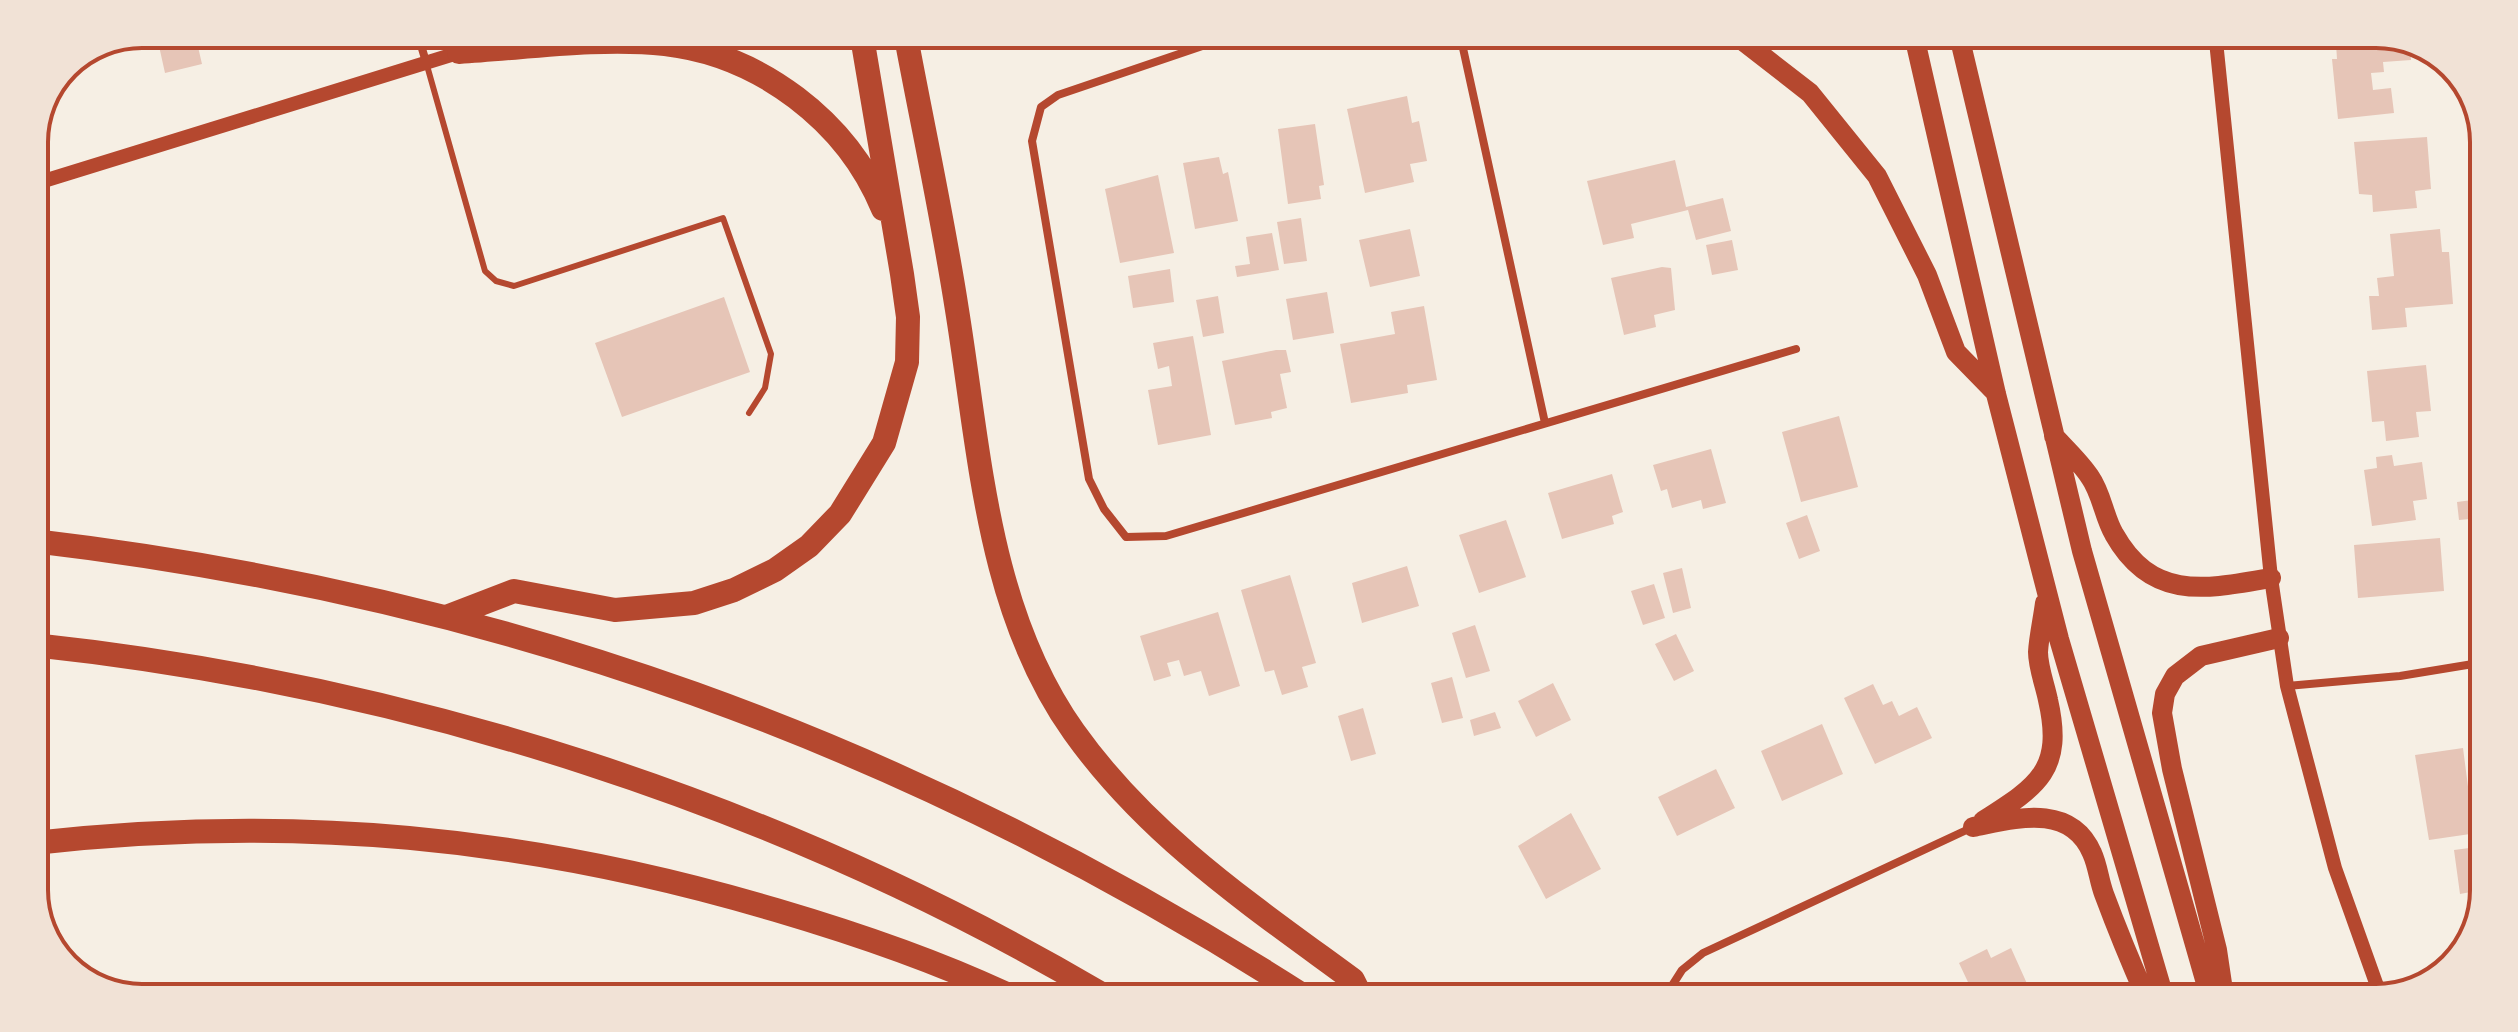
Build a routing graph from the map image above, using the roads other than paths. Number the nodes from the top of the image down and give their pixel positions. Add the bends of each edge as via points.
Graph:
1 (422, 48) edge
2 (472, 48) edge
3 (525, 48) edge
4 (684, 48) edge
5 (864, 48) edge
6 (908, 48) edge
7 (1197, 48) edge
8 (1463, 48) edge
9 (1752, 48) edge
10 (1917, 48) edge
11 (1962, 48) edge
12 (2214, 48) edge
13 (459, 52) junction
14 (426, 62) junction
15 (48, 180) edge
16 (902, 274) junction
17 (1796, 349) dead end
18 (1996, 394) junction
19 (749, 413) dead end
20 (1545, 423) junction
21 (2052, 433) junction
22 (48, 543) edge
23 (2271, 578) junction
24 (2047, 591) junction
25 (449, 616) junction
26 (2279, 638) junction
27 (48, 647) edge
28 (2470, 664) edge
29 (2287, 686) junction
30 (1973, 827) junction
31 (48, 842) edge
32 (983, 984) edge
33 (1083, 984) edge
34 (1284, 984) edge
35 (1355, 984) edge
36 (1673, 984) edge
37 (2141, 984) edge
38 (2160, 984) edge
39 (2206, 984) edge
40 (2222, 984) edge
41 (2376, 984) edge

1 - 14 street
2 - 13 street
3 - 13 highway
4 - 16 highway via 756,71 823,119 876,191
5 - 16 highway
6 - 35 highway via 987,506 1029,648 1072,729 1141,813 1189,858
7 - 20 street via 1058,95 1041,107 1032,141 1089,479 1126,537 1166,536
8 - 20 street
9 - 18 main road via 1810,93 1877,176 1927,275 1956,352
10 - 18 main road
11 - 21 main road
12 - 23 street
13 - 14 street
14 - 15 street
14 - 19 lane via 485,271 496,281 514,286 723,218 771,354 765,388
16 - 25 highway via 907,362 898,404 866,478 809,546 761,577 694,603 615,610 514,591
17 - 20 street
18 - 24 main road
21 - 23 main road via 2091,478 2115,536 2140,567 2164,583 2208,589
21 - 39 main road
22 - 25 highway via 243,571
23 - 26 street
24 - 30 main road via 2038,654 2051,713 2053,754 2031,786
24 - 38 main road
25 - 34 highway via 651,677 881,766 1067,856
26 - 29 street
26 - 40 main road via 2201,656 2175,676 2165,694 2162,713 2172,769
27 - 33 highway via 294,685 564,756 826,854
28 - 29 street
29 - 41 street via 2335,868
30 - 36 street via 1703,953
30 - 37 main road via 2032,817 2071,826 2092,852
31 - 32 highway via 204,830 348,832 545,853 641,873 824,924

